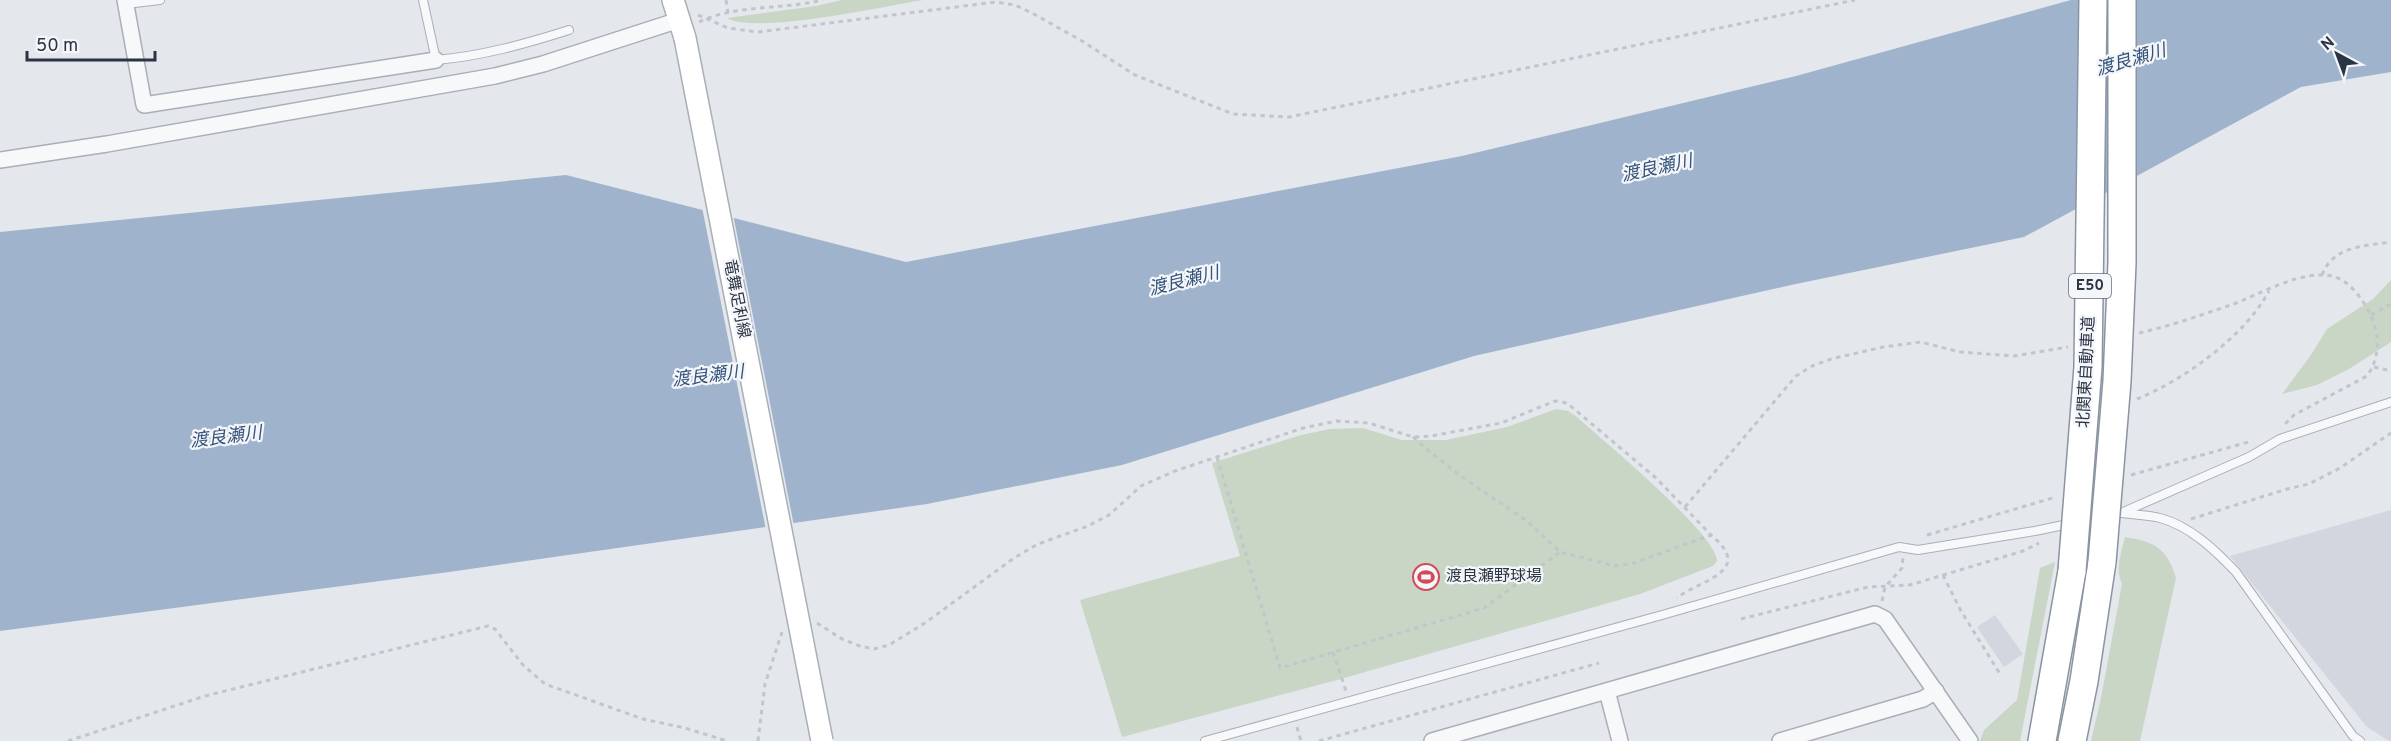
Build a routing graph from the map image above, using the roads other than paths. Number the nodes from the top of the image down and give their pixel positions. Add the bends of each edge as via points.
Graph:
1 (160, 0) edge
2 (423, 0) edge
3 (2093, 0) edge
4 (2122, 0) edge
5 (126, 2) edge
6 (679, 19) edge
7 (569, 30) dead end
8 (436, 60) junction
9 (0, 160) edge
10 (2391, 402) edge
11 (2121, 513) junction
12 (1936, 691) junction
13 (1607, 692) junction
14 (822, 741) edge
15 (1205, 741) edge
16 (1432, 741) edge
17 (1620, 741) edge
18 (1780, 741) edge
19 (1970, 741) edge
20 (2042, 741) edge
21 (2072, 741) edge
22 (2360, 741) edge

1 - 5 lane
2 - 8 lane
3 - 20 highway, 北関東自動車道 / E50, bridge via 2088,367 2072,571
4 - 21 highway, 北関東自動車道 / E50, bridge via 2122,263 2117,381 2102,562
5 - 8 street via 144,105
6 - 9 street via 495,76
6 - 14 main road, 竜舞足利線, bridge
7 - 8 lane via 471,57
10 - 11 lane via 2280,439
11 - 15 lane via 1918,550 1899,547
11 - 22 lane via 2161,518 2215,550 2236,572
12 - 13 street via 1880,615
12 - 18 street via 1923,699
12 - 19 street
13 - 16 street
13 - 17 street

